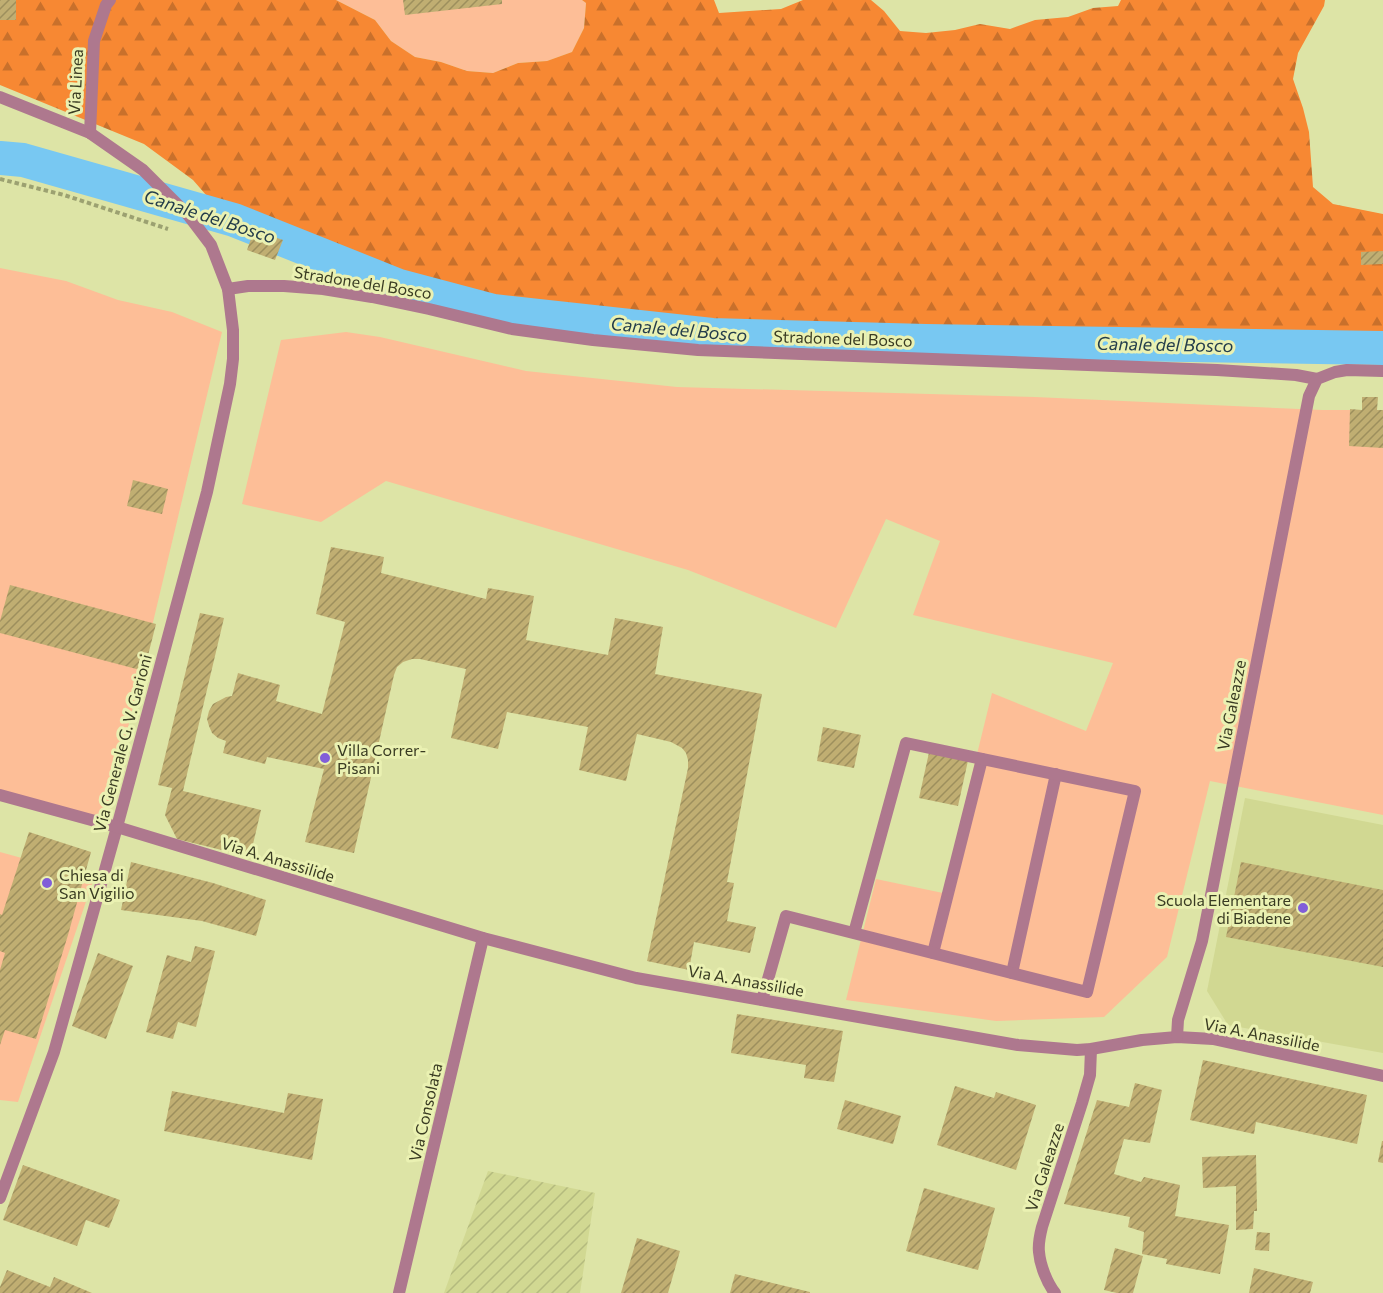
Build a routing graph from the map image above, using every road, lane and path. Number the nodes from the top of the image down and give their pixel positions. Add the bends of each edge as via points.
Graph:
1 (110, 0) edge
2 (0, 97) edge
3 (90, 133) junction
4 (0, 179) edge
5 (174, 231) dead end
6 (228, 289) junction
7 (1383, 371) edge
8 (1317, 379) junction
9 (982, 759) junction
10 (1056, 774) junction
11 (0, 795) edge
12 (117, 827) junction
13 (854, 933) junction
14 (483, 938) junction
15 (933, 953) junction
16 (1012, 973) junction
17 (762, 1000) junction
18 (1177, 1037) junction
19 (1091, 1049) junction
20 (1383, 1076) edge
21 (0, 1197) edge
22 (399, 1293) edge
23 (1055, 1293) edge

1 - 3 street, Via Linea via 94,41
2 - 3 street, Via Generale G. V. Garioni
3 - 6 street, Via Generale G. V. Garioni via 143,170 189,216 211,245
4 - 5 path
6 - 8 street, Stradone del Bosco via 323,289 512,329 698,350 1217,370
6 - 12 street, Via Generale G. V. Garioni via 234,359 230,384 207,492
7 - 8 street via 1347,370
8 - 18 street, Via Galeazze via 1309,396 1202,941 1178,1020
9 - 10 street
9 - 13 street via 906,743
9 - 15 street
10 - 16 street
10 - 16 street via 1135,791 1087,992
11 - 12 street, Via A. Anassilide
12 - 14 street, Via A. Anassilide
12 - 21 street, Via Generale G. V. Garioni via 54,1052
13 - 15 street
13 - 17 street via 786,916
14 - 17 street, Via A. Anassilide via 636,978
14 - 22 street, Via Consolata
15 - 16 street
17 - 19 street, Via A. Anassilide via 1018,1045
18 - 19 street, Via A. Anassilide
18 - 20 street, Via A. Anassilide via 1213,1039
19 - 23 street, Via Galeazze via 1082,1103 1040,1239 1043,1267

